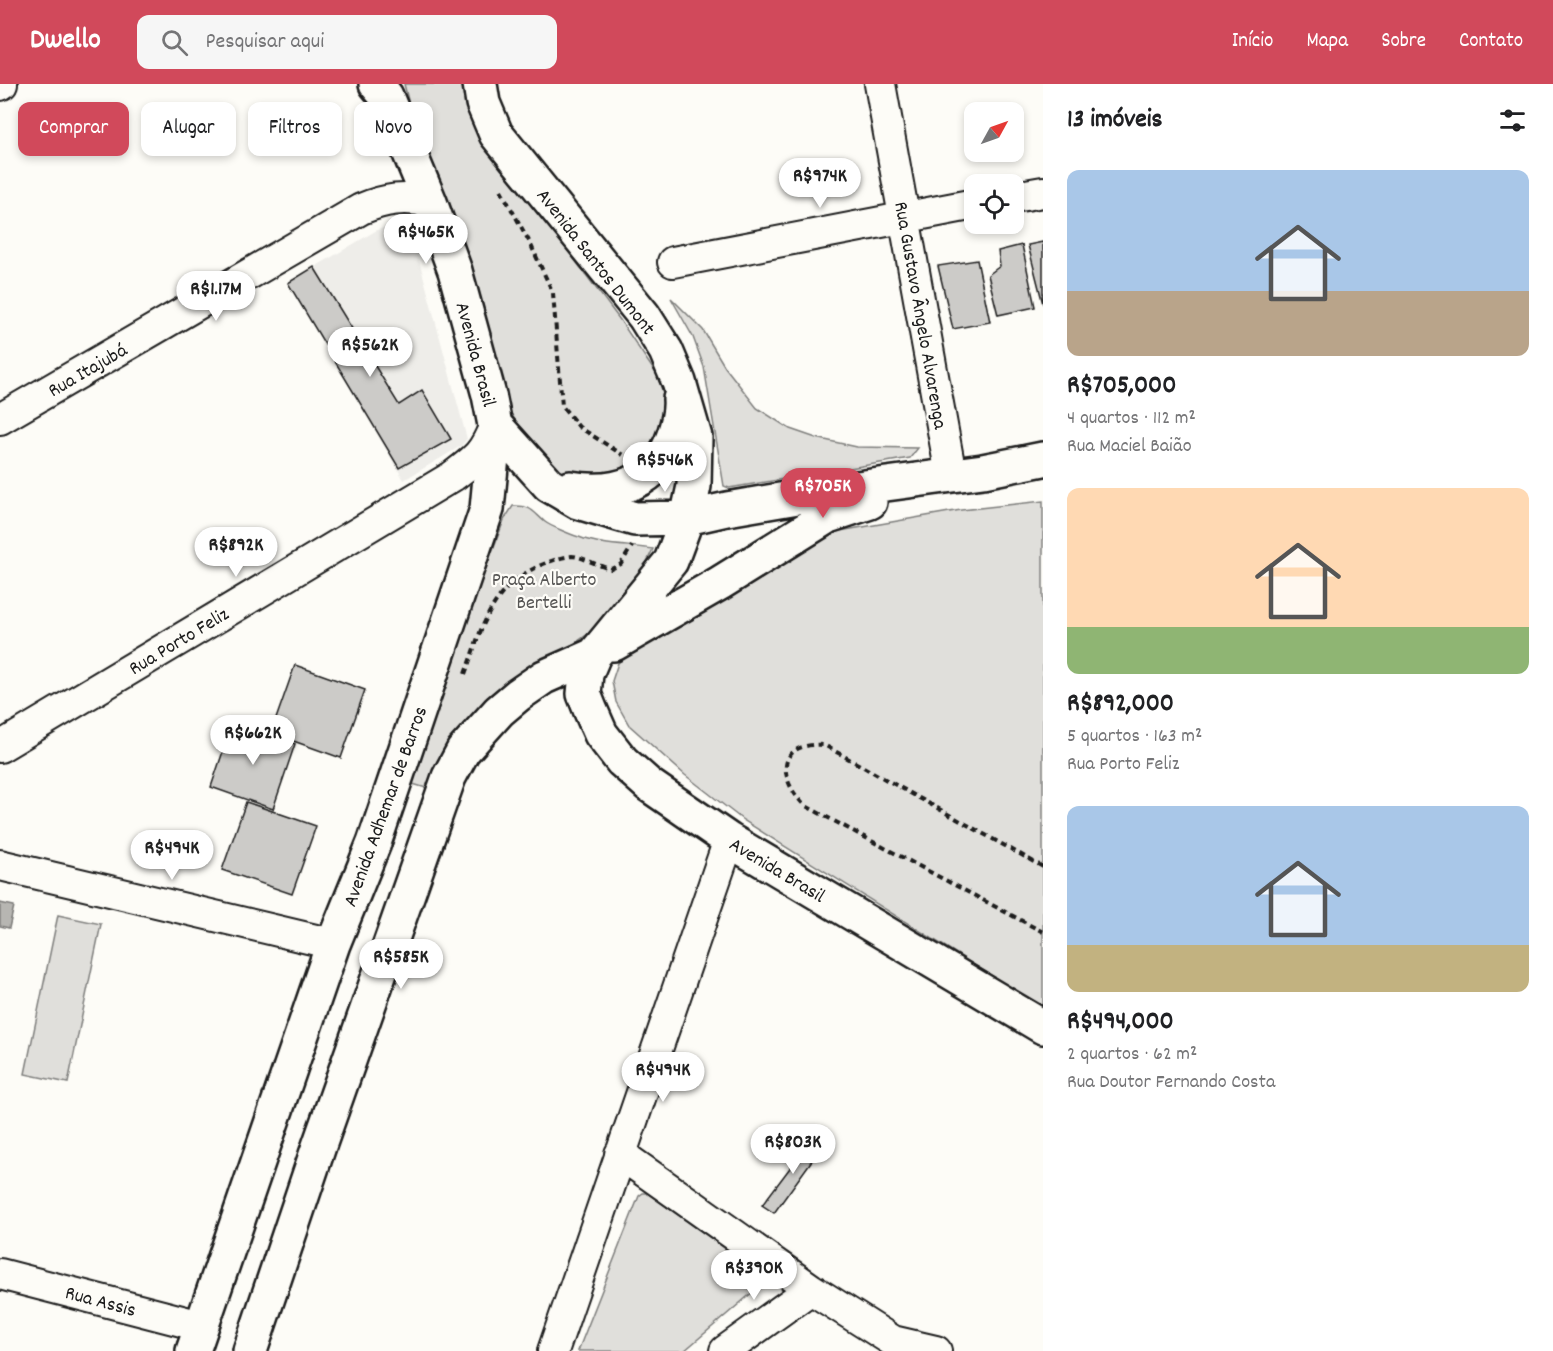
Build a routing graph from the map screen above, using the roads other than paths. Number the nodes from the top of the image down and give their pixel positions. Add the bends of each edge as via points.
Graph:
1 (480, 84) edge
2 (880, 84) edge
3 (382, 88) edge
4 (1043, 192) edge
5 (1024, 195) edge
6 (430, 202) junction
7 (964, 206) edge
8 (905, 217) junction
9 (673, 262) dead end
10 (679, 382) junction
11 (0, 419) edge
12 (495, 425) junction
13 (1043, 459) edge
14 (951, 475) junction
15 (549, 485) junction
16 (687, 519) junction
17 (594, 655) junction
18 (0, 747) edge
19 (729, 840) junction
20 (0, 865) edge
21 (333, 944) junction
22 (1043, 1028) edge
23 (620, 1154) junction
24 (0, 1274) edge
25 (811, 1289) junction
26 (197, 1339) edge
27 (250, 1351) edge
28 (553, 1351) edge
29 (725, 1351) edge
30 (936, 1351) edge

1 - 10 main road, Avenida Santos Dumont via 496,134 644,316 666,351
2 - 8 street, Rua Gustavo Ângelo Alvarenga
3 - 6 main road, Avenida Brasil
4 - 5 street
6 - 11 street, Rua Itajubá via 402,198 361,209
6 - 12 main road, Avenida Brasil via 455,271
7 - 8 street
8 - 9 street
8 - 14 street, Rua Gustavo Ângelo Alvarenga
10 - 15 main road via 681,405 670,449 642,479 628,486 587,491
10 - 16 main road, Avenida Santos Dumont via 695,437 694,486
12 - 15 main road
12 - 18 street, Rua Porto Feliz via 487,447 453,476
12 - 21 main road, Avenida Adhemar de Barros via 487,509 374,843
13 - 14 main road
14 - 16 main road via 727,509
14 - 17 main road via 828,516
15 - 16 main road via 578,502 635,519
16 - 17 main road via 671,561
17 - 19 main road, Avenida Brasil via 586,674 584,694 602,734 622,761 649,785
17 - 27 main road via 544,677 518,695 463,751 449,777
19 - 22 main road, Avenida Brasil
19 - 23 street
20 - 21 street
21 - 26 main road, Avenida Adhemar de Barros
23 - 25 street
23 - 28 street
24 - 26 street, Rua Assis
25 - 29 street
25 - 30 street via 893,1341

